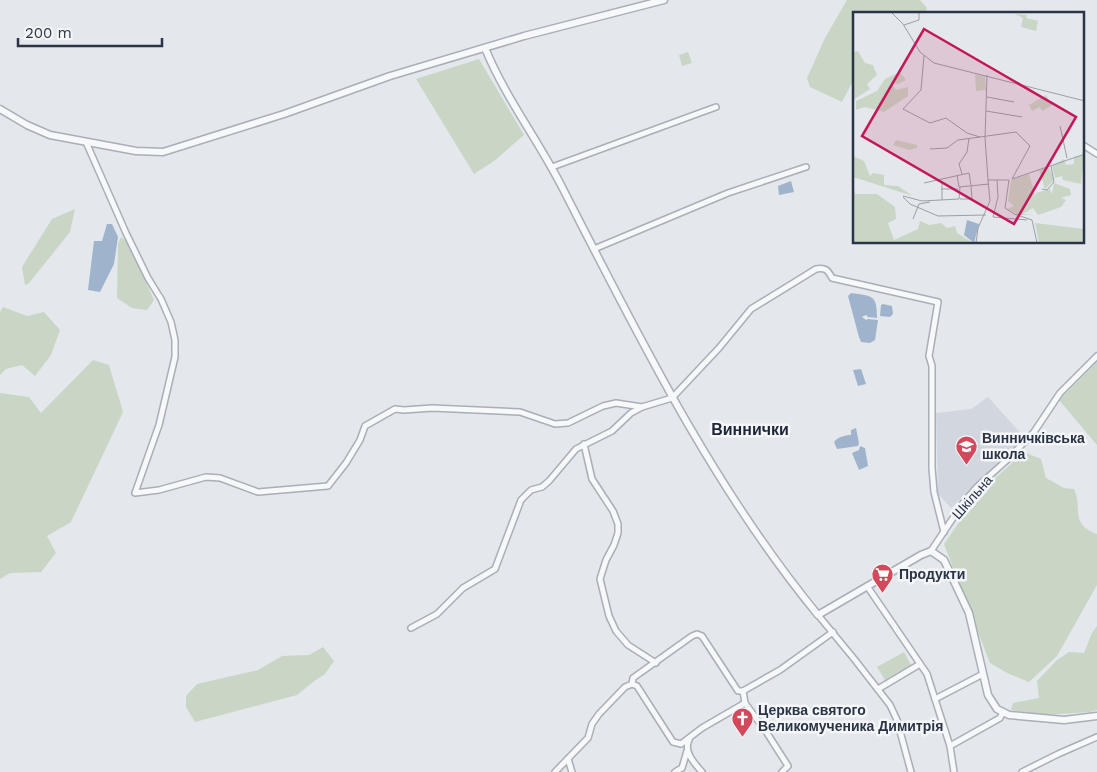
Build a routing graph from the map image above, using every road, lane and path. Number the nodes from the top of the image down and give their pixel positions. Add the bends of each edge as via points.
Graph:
1 (664, 0) edge
2 (485, 48) junction
3 (716, 108) dead end
4 (0, 109) edge
5 (86, 142) junction
6 (1084, 146) edge
7 (1097, 154) edge
8 (552, 167) junction
9 (806, 167) dead end
10 (594, 248) junction
11 (1097, 356) edge
12 (672, 398) junction
13 (642, 407) junction
14 (584, 444) junction
15 (944, 532) junction
16 (931, 551) junction
17 (867, 586) junction
18 (818, 615) junction
19 (410, 628) dead end
20 (833, 632) junction
21 (656, 663) junction
22 (920, 664) junction
23 (983, 674) junction
24 (632, 684) junction
25 (878, 689) junction
26 (743, 691) junction
27 (935, 699) junction
28 (745, 703) junction
29 (1003, 712) junction
30 (1097, 716) edge
31 (691, 737) junction
32 (1097, 737) edge
33 (950, 746) junction
34 (688, 751) junction
35 (568, 759) junction
36 (555, 772) edge
37 (572, 772) edge
38 (675, 772) edge
39 (702, 772) edge
40 (782, 772) edge
41 (911, 772) edge
42 (954, 772) edge
43 (1022, 772) edge

1 - 2 street
2 - 5 street via 390,76 163,152 136,152
2 - 8 street
3 - 8 street
4 - 5 street via 27,126 50,135
5 - 13 street via 126,233 161,299 175,340 175,357 159,425 136,493 206,477 220,478 258,492 328,486 346,463 365,426 395,409 520,412 555,424 568,423 616,403
6 - 7 street
8 - 10 street
9 - 10 street via 728,193
10 - 12 street
11 - 15 street, Шкільна via 1060,393 1034,432 963,503
12 - 13 street
12 - 15 street via 751,310 816,268 828,270 832,278 938,302 929,356 932,366 934,492
12 - 18 street via 731,496
13 - 14 street via 612,431
14 - 19 street via 549,481 531,490 521,500 495,569 463,588 437,614
14 - 21 street via 592,479 618,524 616,539 600,579 609,616 628,645
15 - 16 street, Шкільна
16 - 17 street
16 - 23 street via 944,560 969,613
17 - 18 street
17 - 22 street
18 - 20 street
20 - 25 street
20 - 26 street via 780,670
21 - 24 street via 633,678
21 - 26 street via 697,634 702,636 738,691
22 - 25 street
22 - 27 street
23 - 27 street
23 - 29 street via 992,704
24 - 31 street via 637,686 673,742 681,744
24 - 35 street via 599,714 588,738
25 - 41 street via 897,720
26 - 28 street
27 - 33 street
28 - 31 street
28 - 40 street via 788,766
29 - 30 street via 1064,720
29 - 33 street via 1000,718
31 - 34 street
32 - 43 street
33 - 42 street
34 - 38 street via 682,768
34 - 39 street
35 - 36 street
35 - 37 street

